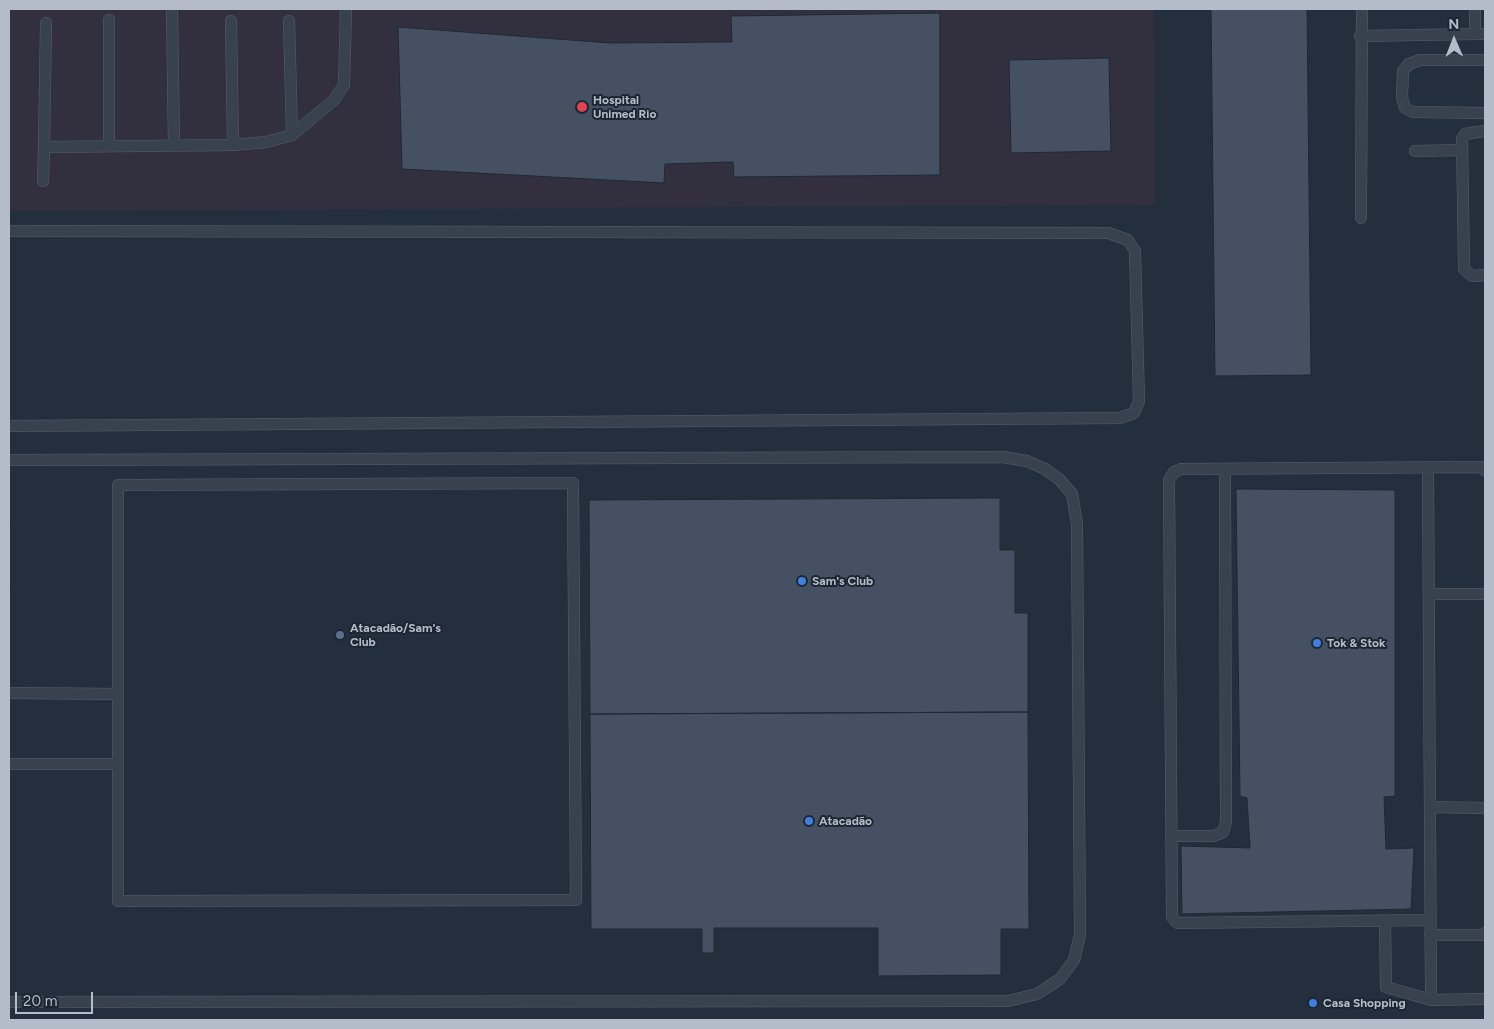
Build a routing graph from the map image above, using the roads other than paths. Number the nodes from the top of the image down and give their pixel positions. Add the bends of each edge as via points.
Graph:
1 (172, 9) edge
2 (346, 9) edge
3 (1362, 9) edge
4 (1476, 9) edge
5 (110, 20) dead end
6 (231, 20) dead end
7 (289, 21) dead end
8 (46, 23) dead end
9 (1480, 34) edge
10 (1360, 36) junction
11 (1485, 60) edge
12 (1485, 113) edge
13 (1485, 131) edge
14 (292, 135) junction
15 (233, 145) junction
16 (108, 146) junction
17 (174, 146) junction
18 (44, 147) junction
19 (1462, 150) junction
20 (1415, 151) dead end
21 (43, 181) dead end
22 (1361, 218) dead end
23 (9, 231) edge
24 (1485, 275) edge
25 (9, 426) edge
26 (9, 460) edge
27 (1428, 468) junction
28 (1225, 469) junction
29 (1485, 470) edge
30 (1430, 594) junction
31 (1485, 594) edge
32 (9, 692) edge
33 (118, 694) junction
34 (9, 764) edge
35 (118, 764) junction
36 (1430, 807) junction
37 (1485, 808) edge
38 (1171, 836) junction
39 (1385, 920) junction
40 (1430, 920) junction
41 (1485, 933) edge
42 (1430, 935) junction
43 (1485, 999) edge
44 (1431, 1000) junction
45 (9, 1002) edge

1 - 17 lane
2 - 14 lane via 344,85 334,100
3 - 10 lane
4 - 9 lane
5 - 16 lane
6 - 15 lane
7 - 14 lane
8 - 18 lane
9 - 10 lane
10 - 22 lane
11 - 12 lane via 1420,60 1409,64 1403,71 1402,97 1405,108 1413,112
13 - 19 lane via 1466,134 1462,139
14 - 15 lane via 266,142
15 - 17 lane
16 - 17 lane
16 - 18 lane
18 - 21 lane
19 - 20 lane
19 - 24 lane via 1464,269 1472,276
23 - 25 lane via 1108,233 1128,240 1135,251 1139,401 1134,413 1119,418
26 - 45 lane via 1003,458 1027,461 1059,479 1072,494 1077,524 1080,935 1074,960 1060,979 1037,994 1008,1001
27 - 28 lane
27 - 29 lane via 1480,467
27 - 30 lane
28 - 38 lane via 1226,822 1223,832 1214,836
28 - 38 lane via 1181,469 1174,472 1169,480
30 - 31 lane
30 - 36 lane
32 - 33 lane
33 - 35 lane
33 - 35 lane via 118,484 573,483 576,900 118,902
34 - 35 lane
36 - 37 lane
36 - 40 lane
38 - 39 lane via 1172,917 1177,923
39 - 40 lane
39 - 44 lane via 1386,987
40 - 42 lane
41 - 42 lane
42 - 44 lane
43 - 44 lane

